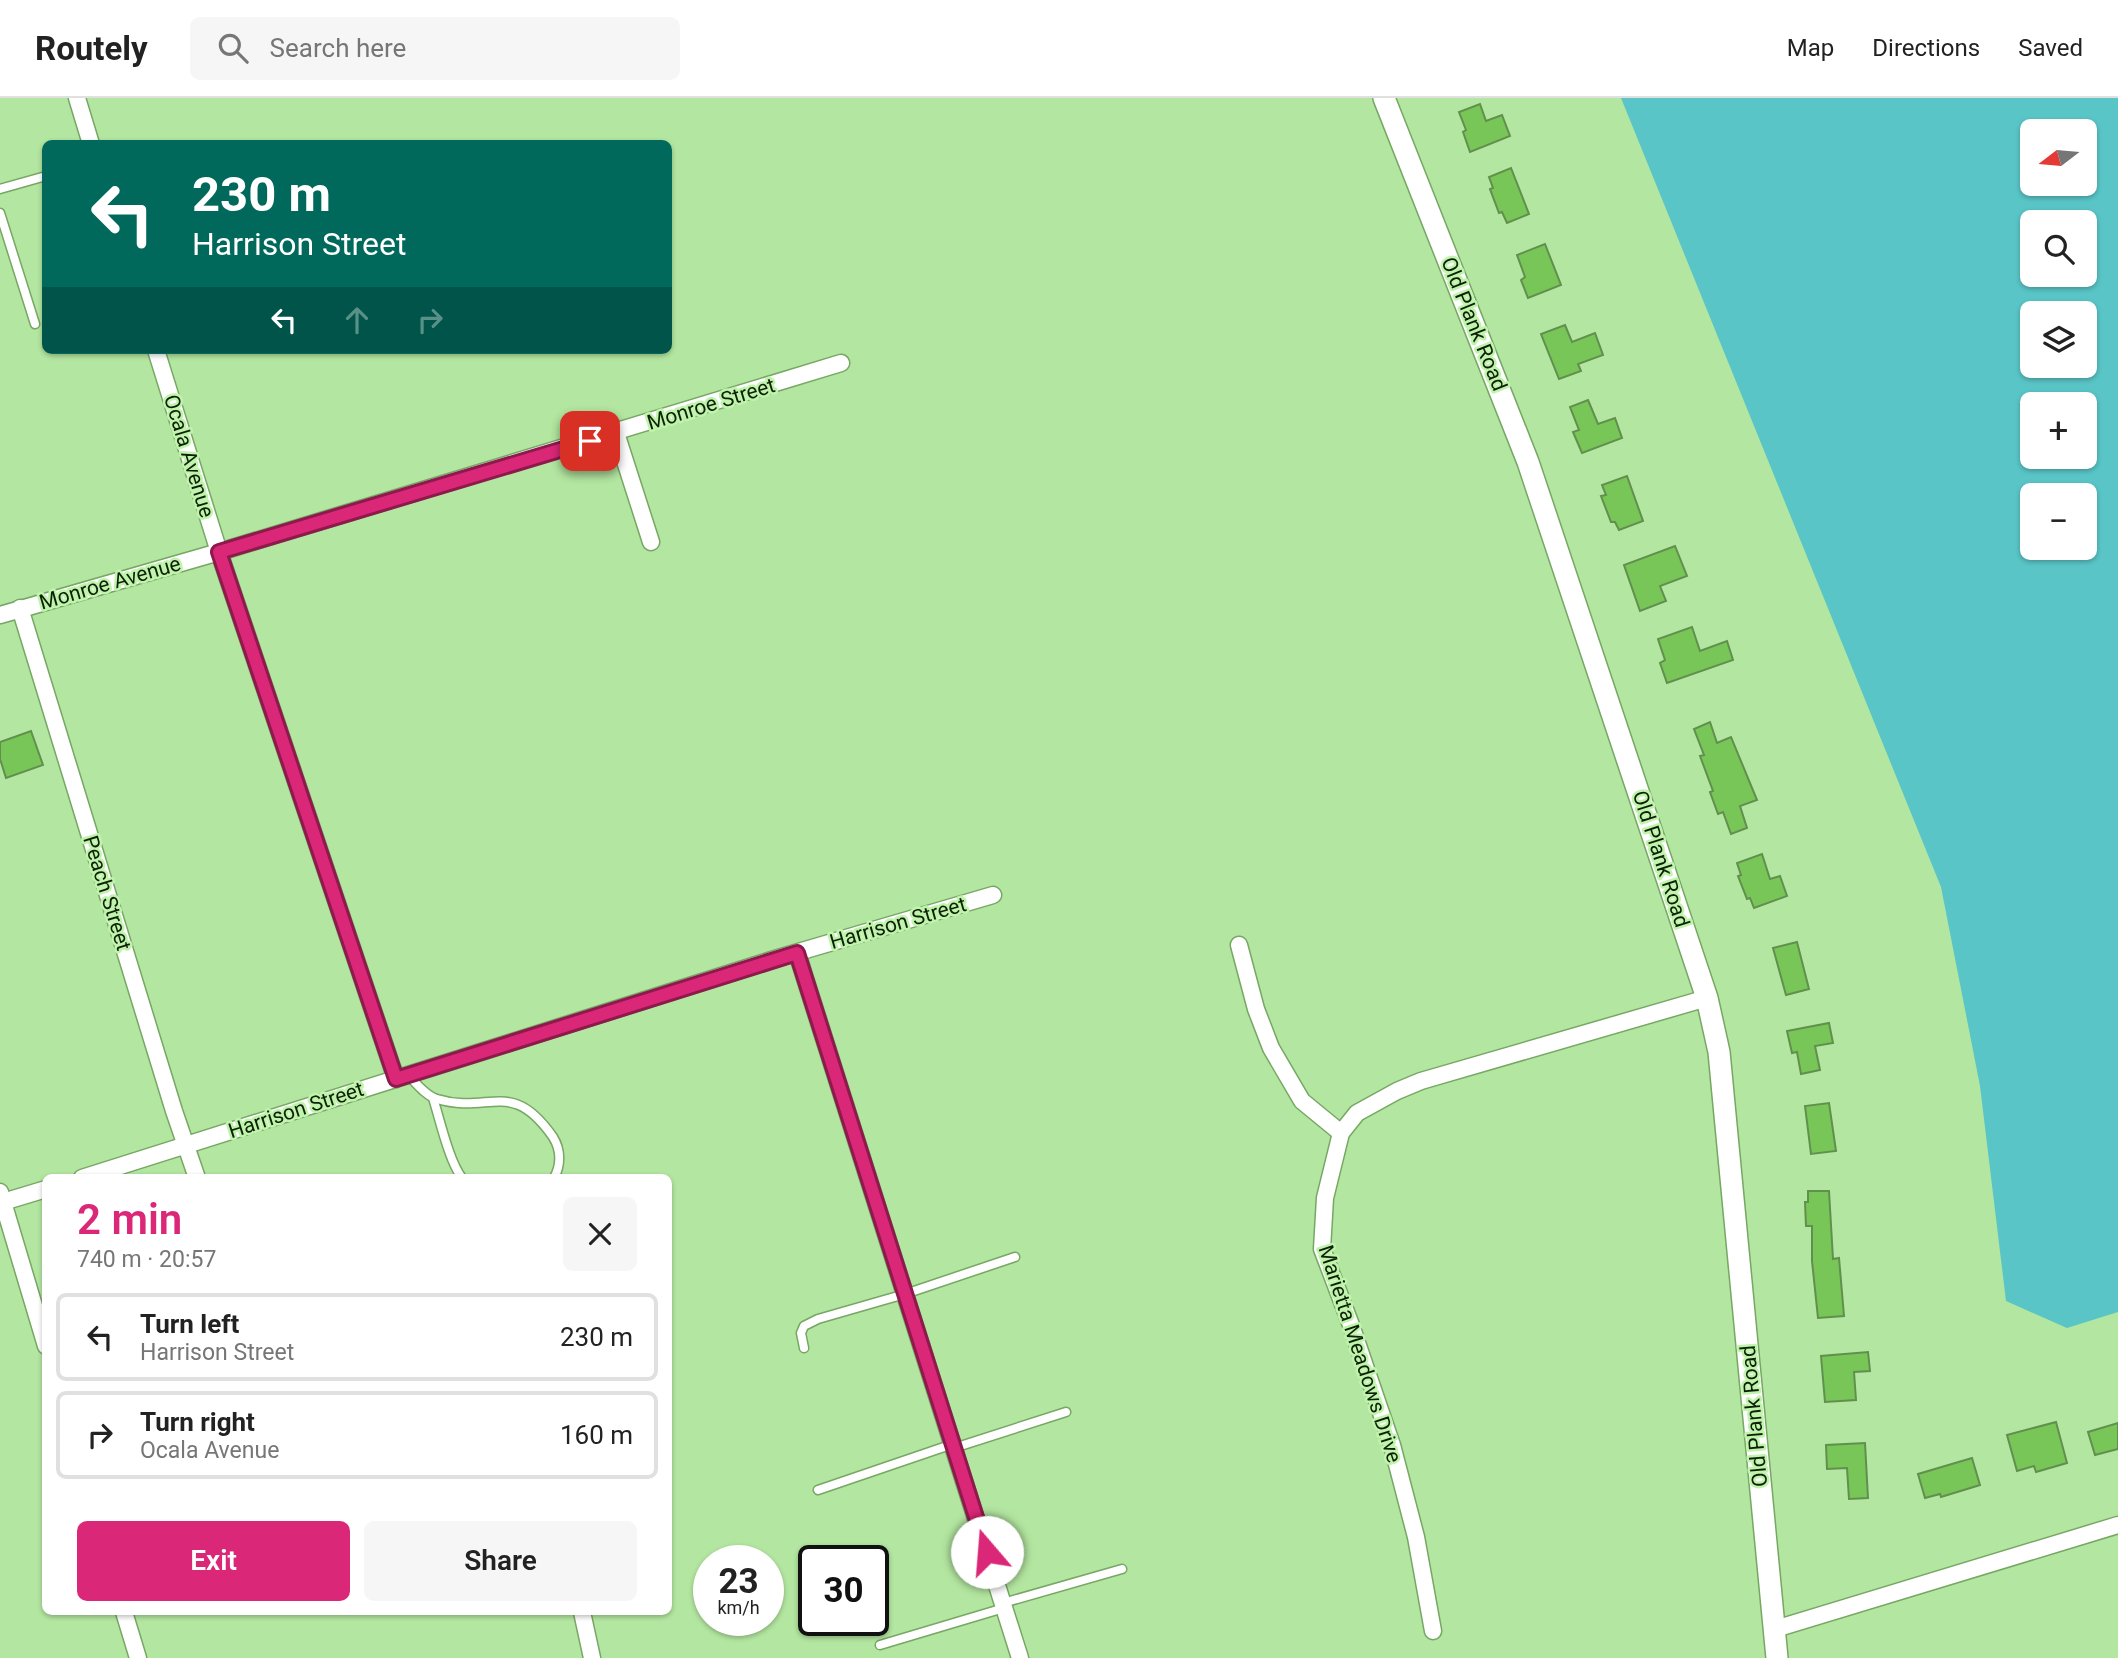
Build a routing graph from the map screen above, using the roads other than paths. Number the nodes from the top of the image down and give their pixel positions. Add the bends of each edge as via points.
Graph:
1 (77, 98) edge
2 (1384, 98) edge
3 (90, 140) edge
4 (42, 177) edge
5 (0, 189) edge
6 (0, 213) edge
7 (35, 324) dead end
8 (157, 354) edge
9 (841, 363) dead end
10 (616, 433) junction
11 (651, 542) dead end
12 (219, 552) junction
13 (20, 608) junction
14 (0, 615) edge
15 (993, 895) dead end
16 (1240, 945) dead end
17 (797, 953) junction
18 (1707, 998) junction
19 (402, 1077) junction
20 (433, 1098) junction
21 (1341, 1133) junction
22 (186, 1145) junction
23 (95, 1174) edge
24 (196, 1174) edge
25 (459, 1174) edge
26 (556, 1174) edge
27 (42, 1190) edge
28 (1, 1199) edge
29 (1015, 1257) dead end
30 (905, 1294) junction
31 (42, 1333) edge
32 (804, 1348) dead end
33 (1066, 1412) dead end
34 (953, 1446) junction
35 (818, 1490) dead end
36 (2118, 1525) edge
37 (1122, 1569) dead end
38 (1004, 1605) junction
39 (125, 1615) edge
40 (583, 1615) edge
41 (1775, 1629) junction
42 (1433, 1631) dead end
43 (880, 1645) dead end
44 (138, 1658) edge
45 (592, 1658) edge
46 (1020, 1658) edge
47 (1777, 1658) edge

1 - 3 street
2 - 18 street, Old Plank Road via 1528,462
4 - 5 lane
6 - 7 lane
8 - 12 street, Ocala Avenue
9 - 10 street, Monroe Street
10 - 11 street
10 - 12 street, Monroe Street
12 - 13 street, Monroe Avenue
12 - 19 street, Ocala Avenue
13 - 14 street, Monroe Avenue
13 - 22 street, Peach Street
15 - 17 street, Harrison Street
16 - 21 street via 1271,1048 1302,1101
17 - 19 street, Harrison Street
17 - 30 street
18 - 21 street via 1422,1081 1357,1113
18 - 41 street, Old Plank Road via 1719,1052
19 - 20 lane
19 - 22 street, Harrison Street
20 - 25 lane
20 - 26 lane via 455,1104 510,1101 538,1116 558,1144
21 - 42 street, Marietta Meadows Drive via 1325,1198 1322,1249 1392,1445 1416,1537
22 - 23 street, Harrison Street
22 - 24 street, Peach Street
27 - 28 street
28 - 31 street
29 - 30 lane
30 - 32 lane via 804,1326
30 - 34 street
33 - 34 lane
34 - 35 lane
34 - 38 street
36 - 41 street
37 - 38 lane
38 - 43 lane
38 - 46 street
39 - 44 street
40 - 45 street
41 - 47 street, Old Plank Road

